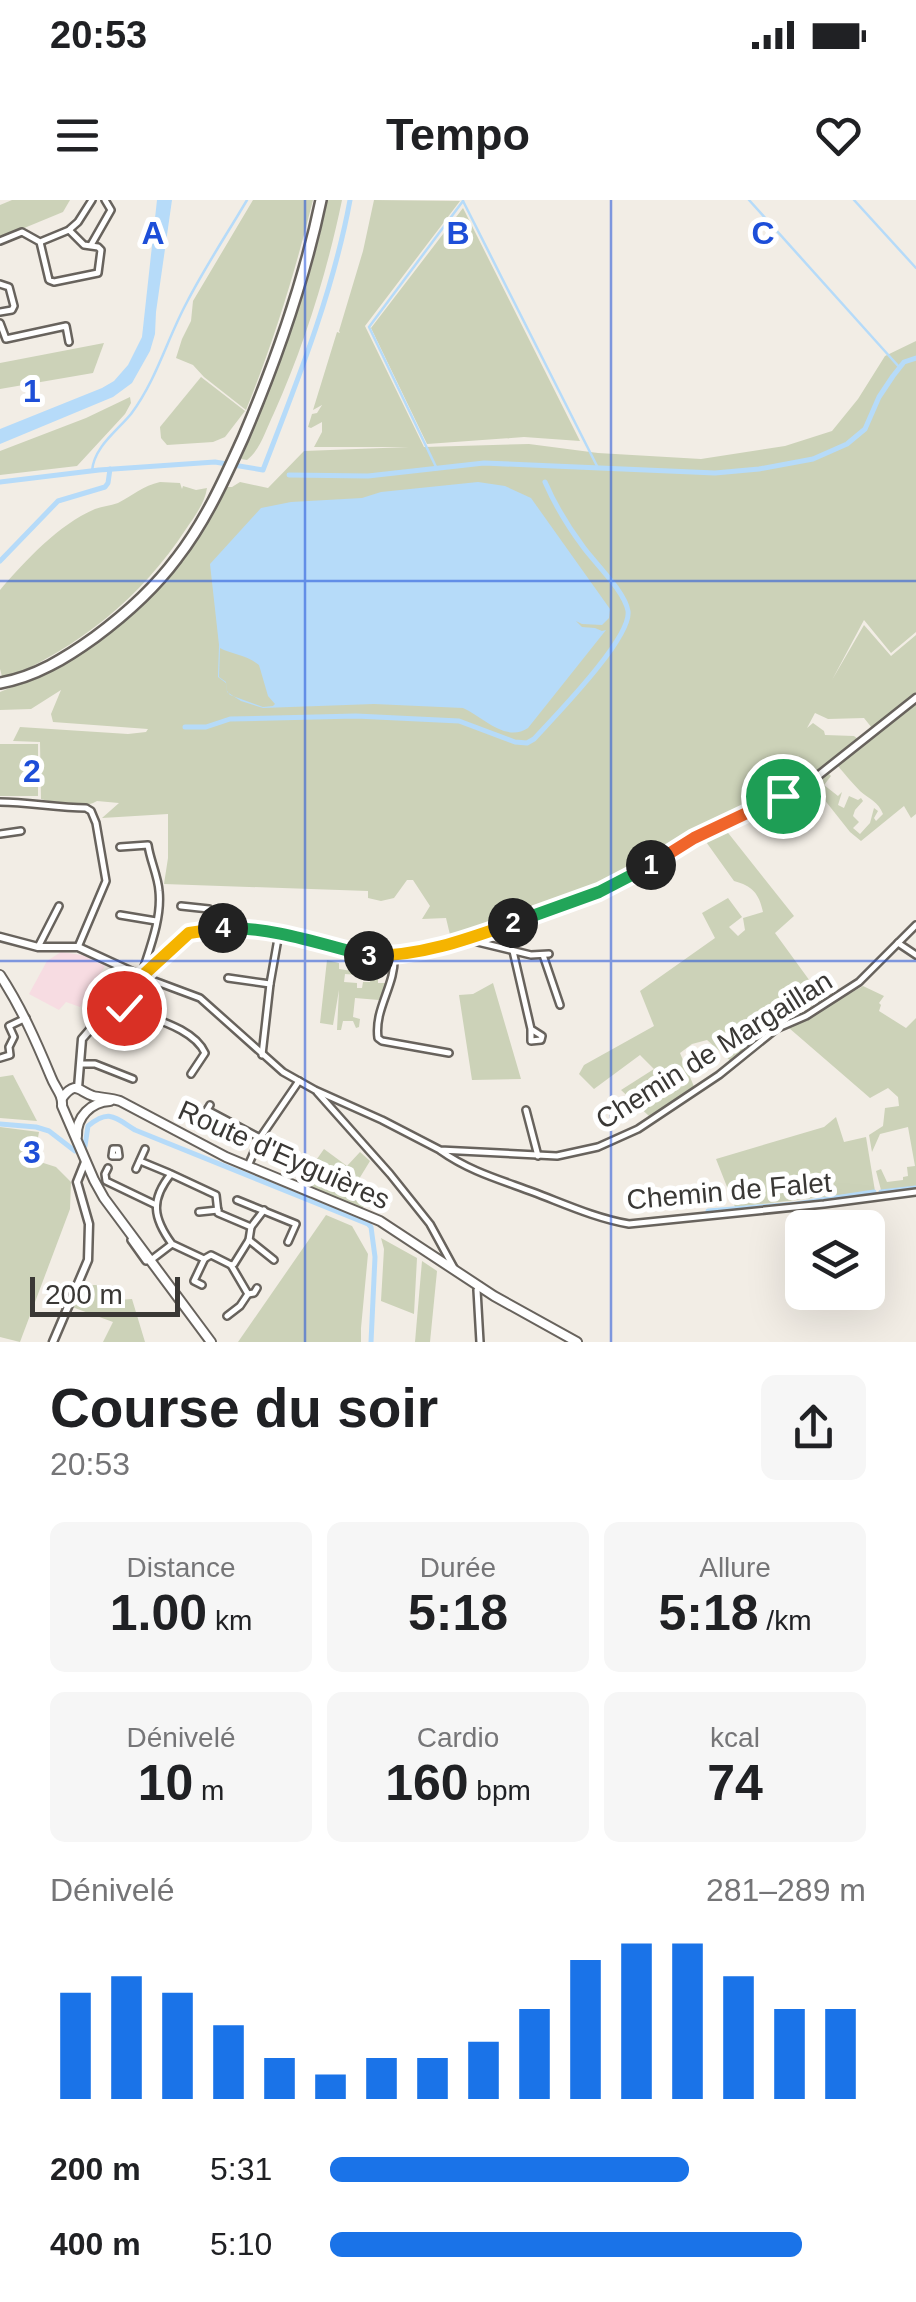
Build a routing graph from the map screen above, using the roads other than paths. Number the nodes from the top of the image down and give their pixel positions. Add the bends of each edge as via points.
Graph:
1 (92, 200) edge
2 (105, 200) edge
3 (321, 200) edge
4 (69, 230) junction
5 (0, 242) edge
6 (40, 242) junction
7 (91, 245) junction
8 (0, 284) edge
9 (0, 312) edge
10 (0, 323) edge
11 (69, 342) dead end
12 (4, 683) edge
13 (916, 698) edge
14 (0, 802) edge
15 (21, 831) dead end
16 (0, 834) edge
17 (120, 847) dead end
18 (58, 906) dead end
19 (181, 906) dead end
20 (120, 916) dead end
21 (156, 921) junction
22 (916, 926) edge
23 (216, 929) junction
24 (280, 932) junction
25 (0, 936) edge
26 (469, 940) junction
27 (898, 943) junction
28 (38, 947) junction
29 (78, 947) junction
30 (513, 951) junction
31 (916, 955) edge
32 (394, 956) junction
33 (130, 971) junction
34 (0, 975) edge
35 (141, 976) junction
36 (228, 978) dead end
37 (270, 984) junction
38 (130, 988) junction
39 (114, 1002) junction
40 (560, 1005) dead end
41 (26, 1018) junction
42 (530, 1029) dead end
43 (449, 1053) dead end
44 (262, 1055) junction
45 (0, 1058) edge
46 (80, 1064) junction
47 (50, 1074) junction
48 (191, 1074) dead end
49 (133, 1079) dead end
50 (298, 1081) junction
51 (74, 1089) junction
52 (315, 1090) junction
53 (88, 1094) junction
54 (62, 1098) junction
55 (126, 1105) junction
56 (210, 1105) dead end
57 (91, 1106) junction
58 (526, 1110) dead end
59 (66, 1114) junction
60 (82, 1116) junction
61 (260, 1138) junction
62 (78, 1142) junction
63 (145, 1149) dead end
64 (440, 1150) junction
65 (461, 1152) junction
66 (538, 1156) junction
67 (84, 1157) junction
68 (115, 1158) dead end
69 (140, 1161) junction
70 (248, 1166) junction
71 (466, 1166) junction
72 (136, 1169) dead end
73 (171, 1174) junction
74 (916, 1192) edge
75 (238, 1200) dead end
76 (156, 1205) junction
77 (218, 1210) junction
78 (264, 1210) junction
79 (199, 1212) dead end
80 (251, 1227) junction
81 (249, 1240) junction
82 (288, 1242) dead end
83 (172, 1244) junction
84 (204, 1259) junction
85 (152, 1260) junction
86 (274, 1260) dead end
87 (231, 1265) junction
88 (454, 1270) junction
89 (202, 1285) dead end
90 (480, 1286) junction
91 (257, 1288) dead end
92 (248, 1294) junction
93 (227, 1316) dead end
94 (53, 1342) edge
95 (211, 1342) edge
96 (480, 1342) edge
97 (577, 1342) edge

1 - 4 street
2 - 7 street via 112,210
3 - 12 main road via 286,327 201,523 132,607 74,652
4 - 6 street
4 - 7 street
5 - 6 street via 22,232
6 - 7 street via 54,282 98,273 100,250
8 - 9 street via 9,287 14,306
10 - 11 street via 6,339 66,326
13 - 26 street via 819,776 783,796 599,892
14 - 29 street via 86,808 94,816 106,881
15 - 16 street
17 - 21 street via 148,845 160,890
18 - 28 street
19 - 23 street via 209,910
20 - 21 street
21 - 35 street
22 - 27 street, Chemin de Margaillan
23 - 24 street
23 - 35 street via 189,933
24 - 32 street via 369,956
24 - 37 street
25 - 28 street
26 - 30 street
26 - 32 street
27 - 31 street
27 - 66 street, Chemin de Margaillan via 859,982 776,1029 638,1128 572,1154
28 - 29 street
29 - 33 street
30 - 40 street via 546,954
30 - 42 street
32 - 43 street via 378,1038
33 - 35 street
33 - 38 street
34 - 41 main road
35 - 38 street
35 - 44 street, Chemin de Margaillan via 200,998
36 - 37 street
37 - 44 street
38 - 39 street
39 - 46 street via 82,1039
39 - 48 street via 168,1022 202,1046 205,1053
41 - 45 street via 9,1026 10,1054
41 - 47 main road
44 - 50 street, Chemin de Margaillan
46 - 49 street
46 - 51 street
47 - 51 main road
47 - 54 main road
50 - 52 street, Chemin de Margaillan
50 - 61 street
51 - 53 main road
51 - 54 main road
52 - 64 street, Chemin de Margaillan
52 - 88 street via 430,1224
53 - 55 main road, Route d'Eyguières
53 - 57 main road
54 - 59 main road
55 - 57 main road, Route d'Eyguières via 106,1100
55 - 70 main road, Route d'Eyguières
56 - 61 street via 207,1110
57 - 60 main road
58 - 66 street
59 - 60 main road
59 - 62 main road
60 - 62 main road
61 - 70 street
62 - 67 main road
63 - 69 street
64 - 65 street, Chemin de Margaillan
64 - 71 street, Chemin de Falet
65 - 66 street, Chemin de Margaillan
65 - 71 street
67 - 85 main road
67 - 94 street via 76,1182 88,1224 88,1260
68 - 76 street via 106,1181
69 - 72 street
69 - 73 street
70 - 88 main road, Route d'Eyguières via 364,1213
71 - 74 street, Chemin de Falet via 629,1224
73 - 76 street
73 - 77 street via 216,1194
75 - 78 street
76 - 83 street via 160,1228
77 - 79 street
77 - 80 street
78 - 80 street
78 - 82 street via 296,1224
80 - 81 street
81 - 86 street
81 - 87 street
83 - 84 street
83 - 85 street
84 - 87 street via 211,1255
84 - 89 street via 194,1281
85 - 95 main road
87 - 92 street
88 - 90 main road, Route d'Eyguières
90 - 96 street
90 - 97 main road, Route d'Eyguières
91 - 92 street
92 - 93 street

